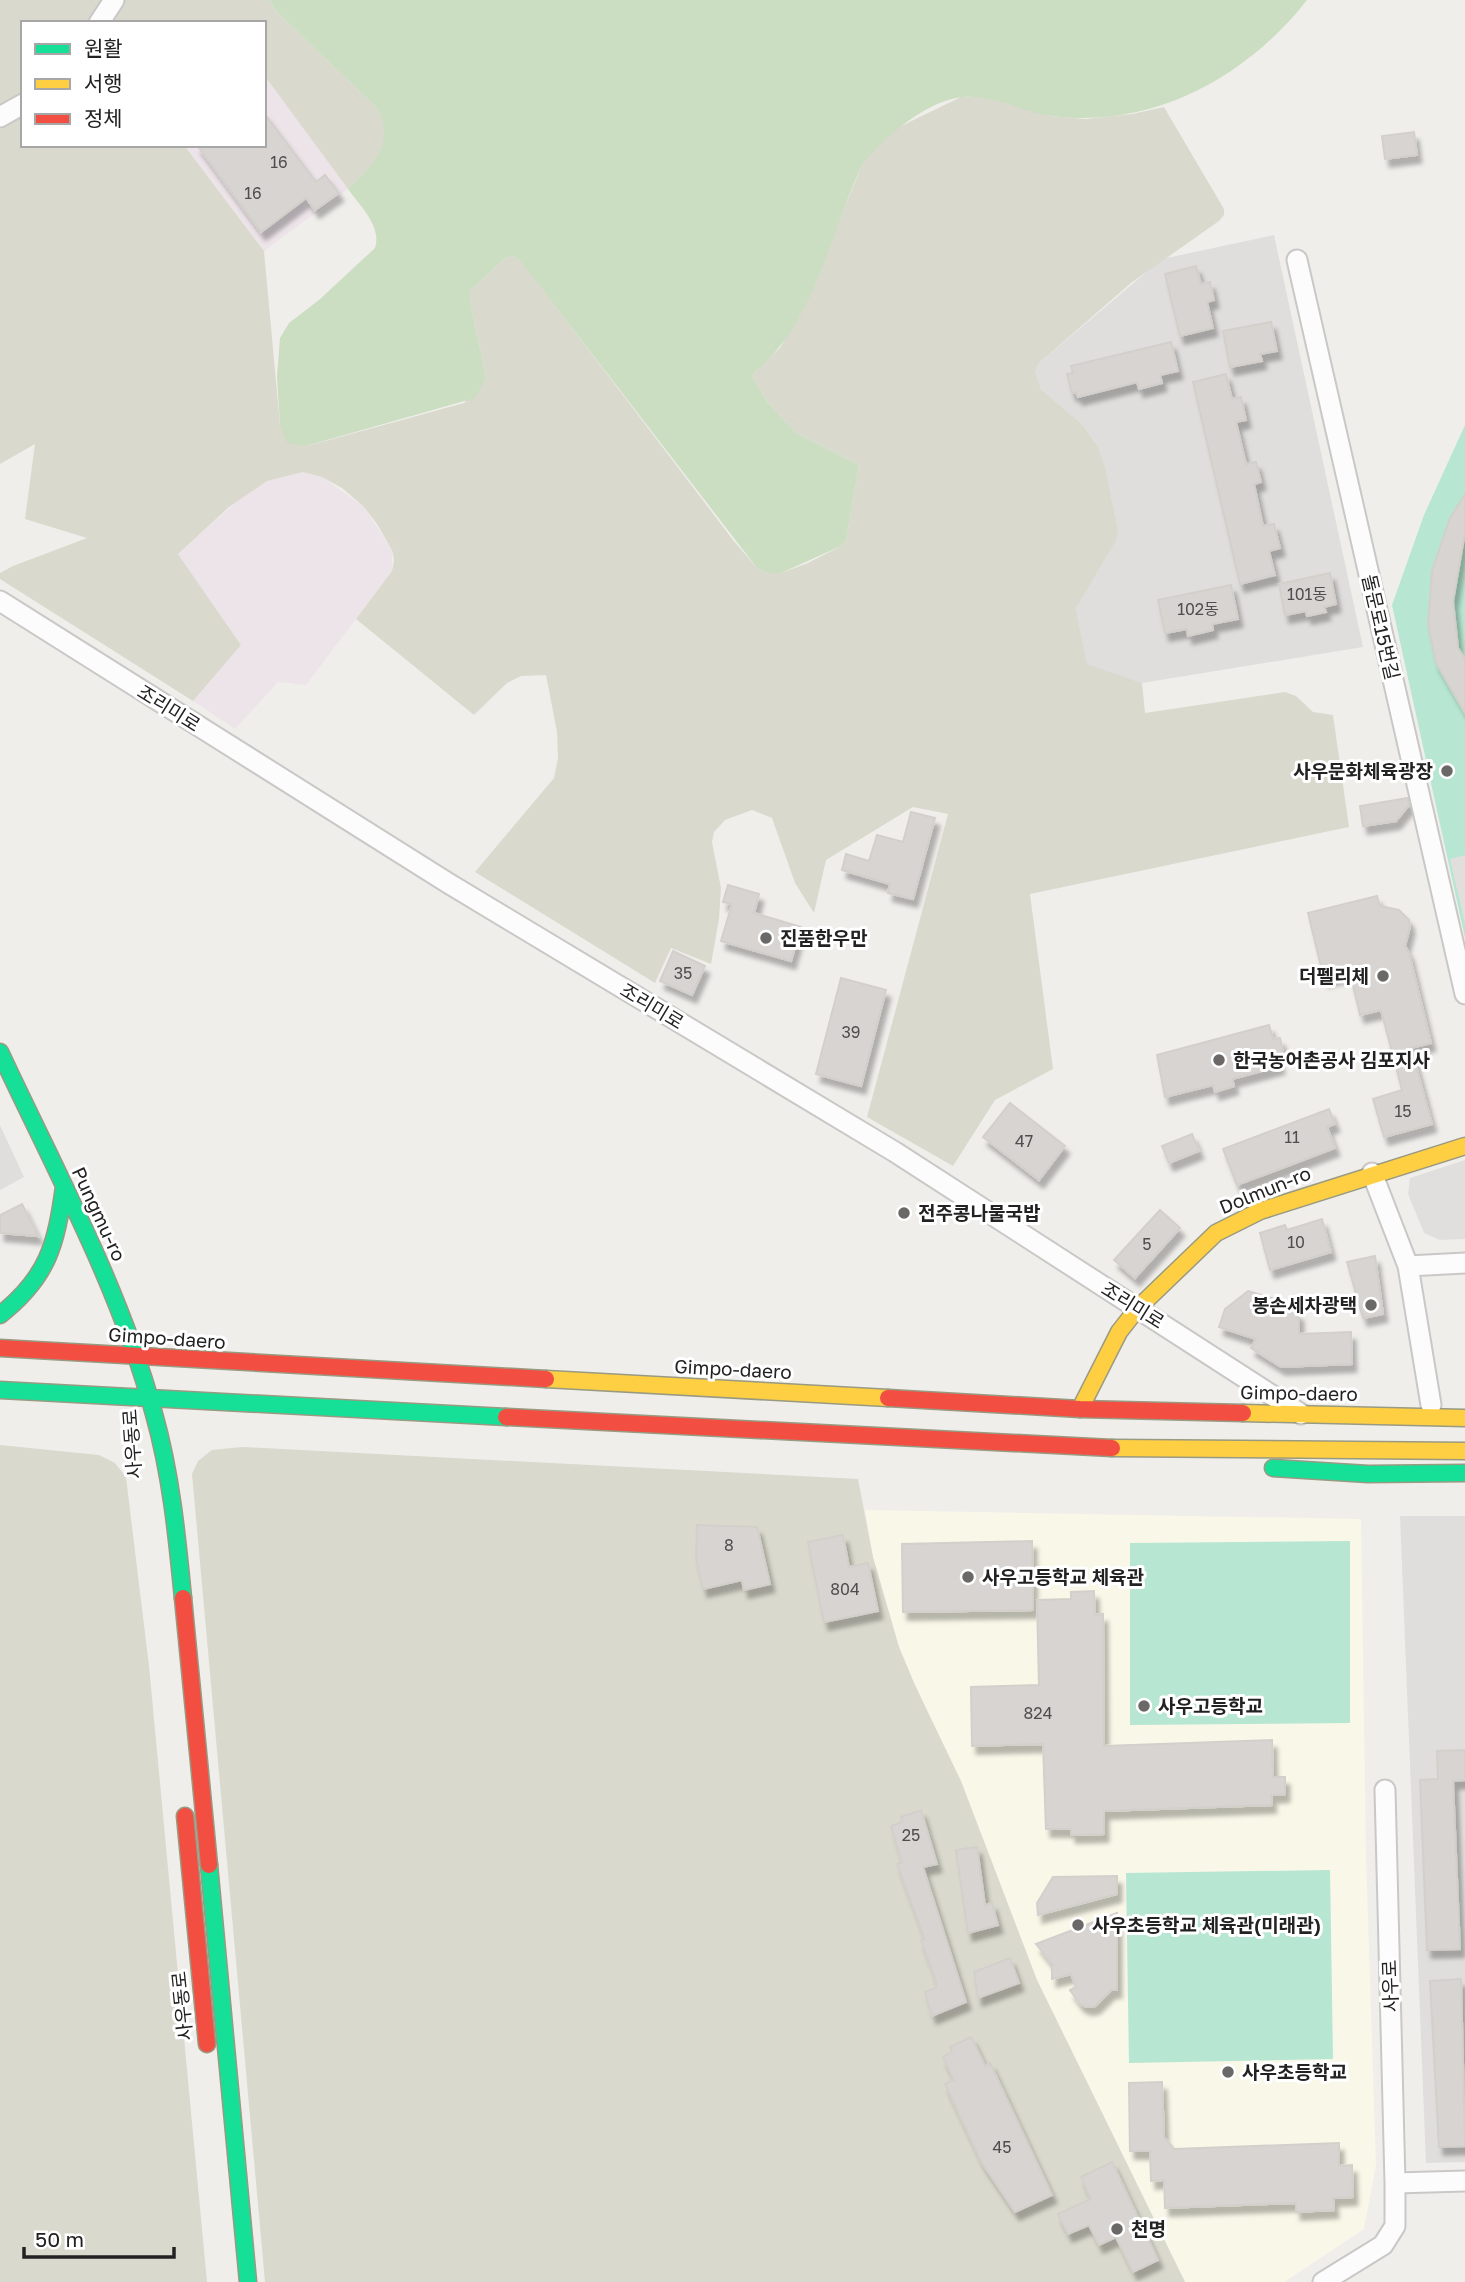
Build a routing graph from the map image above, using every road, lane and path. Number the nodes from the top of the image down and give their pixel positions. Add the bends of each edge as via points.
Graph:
1 (114, 0) edge
2 (100, 21) edge
3 (21, 105) edge
4 (0, 117) edge
5 (1297, 260) dead end
6 (0, 601) edge
7 (1465, 994) edge
8 (0, 1052) edge
9 (1465, 1146) edge
10 (1372, 1174) junction
11 (64, 1187) junction
12 (1465, 1263) edge
13 (1408, 1266) junction
14 (1137, 1309) junction
15 (0, 1315) edge
16 (0, 1348) edge
17 (135, 1356) junction
18 (0, 1390) edge
19 (149, 1399) junction
20 (1465, 1404) edge
21 (1431, 1405) junction
22 (1080, 1409) junction
23 (1301, 1414) junction
24 (1322, 1415) junction
25 (1465, 1418) edge
26 (1079, 1448) junction
27 (1465, 1451) edge
28 (1465, 1473) edge
29 (161, 1549) dead end
30 (1385, 1790) dead end
31 (183, 1798) dead end
32 (210, 2066) dead end
33 (1465, 2181) edge
34 (1395, 2182) junction
35 (248, 2282) edge
36 (1323, 2282) edge

1 - 2 street
3 - 4 street
5 - 7 street, 돌문로15번길
6 - 14 street, 조리미로 via 448,883 895,1152
8 - 11 main road, Pungmu-ro
9 - 10 main road, Dolmun-ro
10 - 13 street
10 - 14 main road, Dolmun-ro via 1238,1220 1216,1233
11 - 15 main road via 49,1262 39,1282
11 - 17 main road, Pungmu-ro
12 - 13 street
13 - 21 street
14 - 22 main road, Dolmun-ro via 1119,1332
14 - 23 street, 조리미로
16 - 17 main road, Gimpo-daero
17 - 19 main road, Pungmu-ro
17 - 22 main road, Gimpo-daero
18 - 19 main road
19 - 26 main road
19 - 29 main road, 사우동로
19 - 35 main road, 사우동로 via 167,1469 178,1543
20 - 21 main road
21 - 24 main road
22 - 23 main road, Gimpo-daero
23 - 24 main road, Gimpo-daero
24 - 25 main road, Gimpo-daero
26 - 27 main road
26 - 28 main road via 1243,1466 1368,1474
30 - 34 street, 사우로
31 - 32 main road, 사우동로
33 - 34 street
34 - 36 street, 사우로 via 1395,2226 1383,2245

